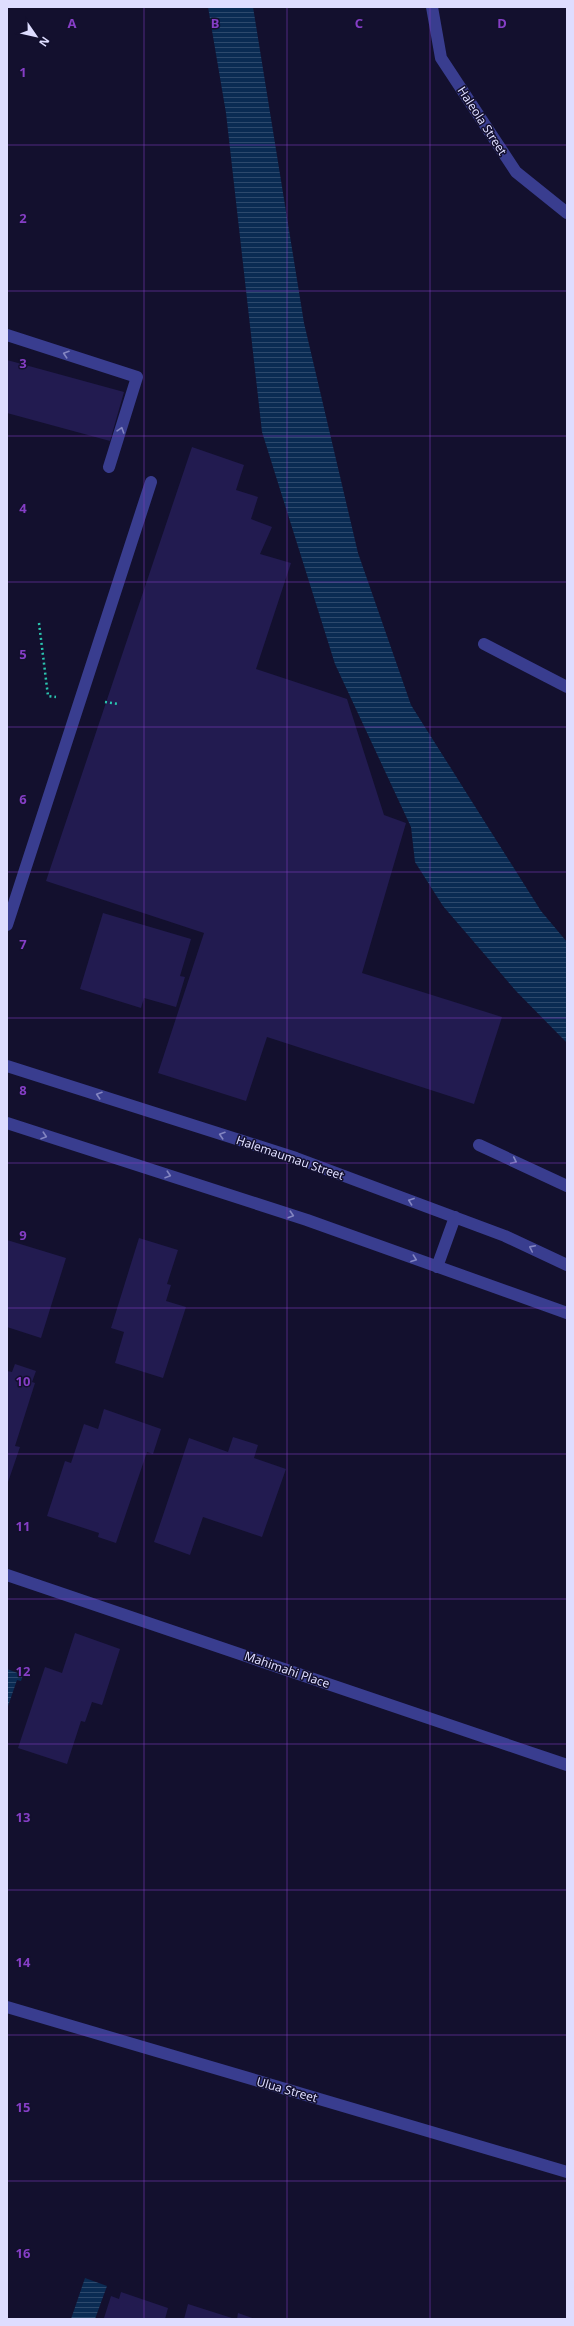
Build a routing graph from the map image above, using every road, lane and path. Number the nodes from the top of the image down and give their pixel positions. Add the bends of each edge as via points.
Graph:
1 (432, 7) edge
2 (567, 213) edge
3 (7, 335) edge
4 (109, 467) dead end
5 (151, 482) dead end
6 (39, 624) dead end
7 (484, 644) dead end
8 (567, 687) edge
9 (80, 700) junction
10 (119, 704) dead end
11 (7, 924) edge
12 (7, 1066) edge
13 (7, 1124) edge
14 (478, 1145) dead end
15 (567, 1186) edge
16 (455, 1217) junction
17 (567, 1265) edge
18 (437, 1267) junction
19 (567, 1313) edge
20 (7, 1575) edge
21 (567, 1765) edge
22 (7, 2007) edge
23 (567, 2172) edge

1 - 2 street, Haleola Street via 441,58 516,172
4 -> 3 street via 138,377
5 - 9 street
6 - 9 path via 48,696
7 - 8 street
9 - 10 path
9 - 11 street
16 -> 12 street, Halemaumau Street via 296,1158
13 -> 18 street via 307,1220
14 -> 15 street
17 -> 16 street, Halemaumau Street via 505,1236
16 - 18 street
18 - 19 street
20 - 21 street, Mahimahi Place
22 - 23 street, Ulua Street

